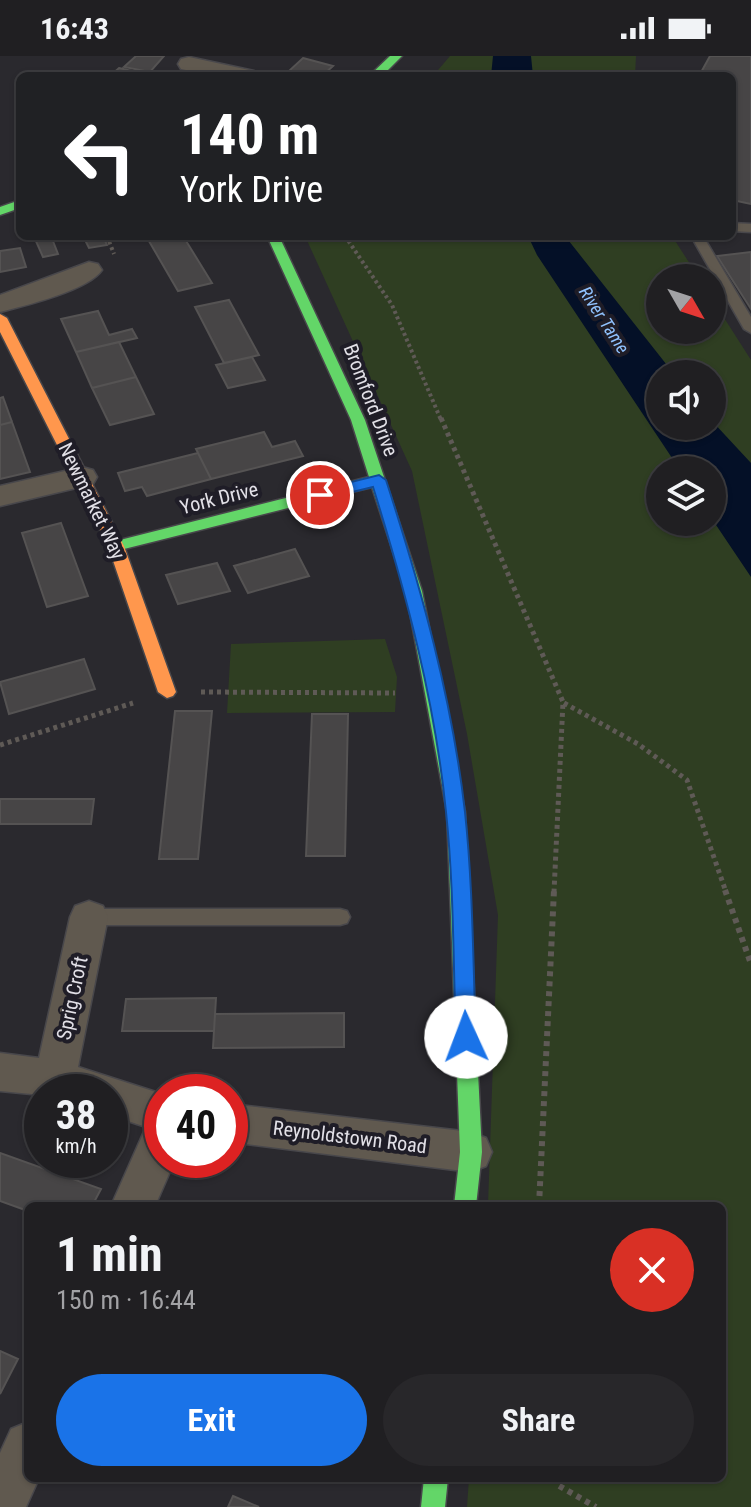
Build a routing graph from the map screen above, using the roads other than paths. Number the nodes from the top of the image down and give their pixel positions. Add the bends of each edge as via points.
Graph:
1 (396, 56) edge
2 (187, 65) edge
3 (225, 72) edge
4 (379, 72) edge
5 (275, 240) edge
6 (699, 240) edge
7 (89, 270) dead end
8 (0, 304) edge
9 (0, 318) edge
10 (751, 329) edge
11 (82, 477) junction
12 (379, 480) junction
13 (0, 496) edge
14 (116, 546) junction
15 (167, 692) road end
16 (89, 917) joint
17 (340, 917) dead end
18 (0, 1072) edge
19 (56, 1074) edge
20 (24, 1075) edge
21 (248, 1125) edge
22 (471, 1152) junction
23 (145, 1178) edge
24 (135, 1202) edge
25 (465, 1202) edge
26 (24, 1455) edge
27 (436, 1482) edge
28 (1, 1507) edge
29 (433, 1507) edge

1 - 4 street
2 - 3 street
5 - 12 street, Bromford Drive via 327,348
6 - 10 lane
7 - 8 street
9 - 11 street, Newmarket Way
11 - 13 street
11 - 14 street, Newmarket Way
12 - 14 street, York Drive
12 - 22 street, Bromford Drive via 414,591 456,812
14 - 15 street, Newmarket Way
16 - 17 lane
16 - 19 street, Sprig Croft
18 - 20 street
21 - 22 street, Reynoldstown Road
22 - 25 street, Bromford Drive
23 - 24 street
26 - 28 street
27 - 29 street

